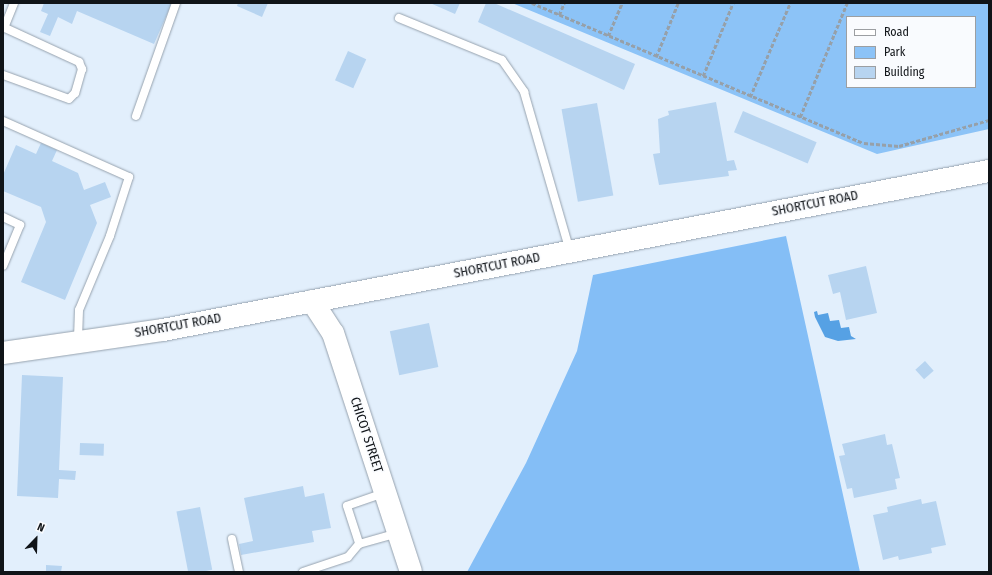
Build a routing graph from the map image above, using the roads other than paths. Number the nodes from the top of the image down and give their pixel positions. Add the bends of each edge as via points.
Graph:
1 (14, 3) edge
2 (176, 3) edge
3 (399, 18) dead end
4 (3, 28) edge
5 (3, 75) edge
6 (136, 116) dead end
7 (3, 120) edge
8 (989, 171) edge
9 (3, 217) edge
10 (571, 252) junction
11 (3, 266) edge
12 (312, 301) junction
13 (78, 342) junction
14 (3, 353) edge
15 (385, 493) junction
16 (398, 533) junction
17 (232, 539) dead end
18 (359, 544) junction
19 (239, 572) edge
20 (303, 572) edge
21 (410, 572) edge

1 - 4 lane
2 - 6 lane
3 - 10 lane via 502,60 524,92
4 - 5 lane via 79,62 82,69 75,93 69,99
7 - 13 lane via 129,177 110,236 79,310
8 - 10 main road, SHORTCUT ROAD
9 - 11 lane via 20,225
10 - 12 main road, SHORTCUT ROAD
12 - 13 main road, SHORTCUT ROAD
12 - 15 main road, CHICOT STREET via 333,333
13 - 14 main road, SHORTCUT ROAD
15 - 16 main road, CHICOT STREET
15 - 18 lane via 347,506
16 - 18 lane
16 - 21 main road, CHICOT STREET
17 - 19 lane
18 - 20 lane via 348,557

